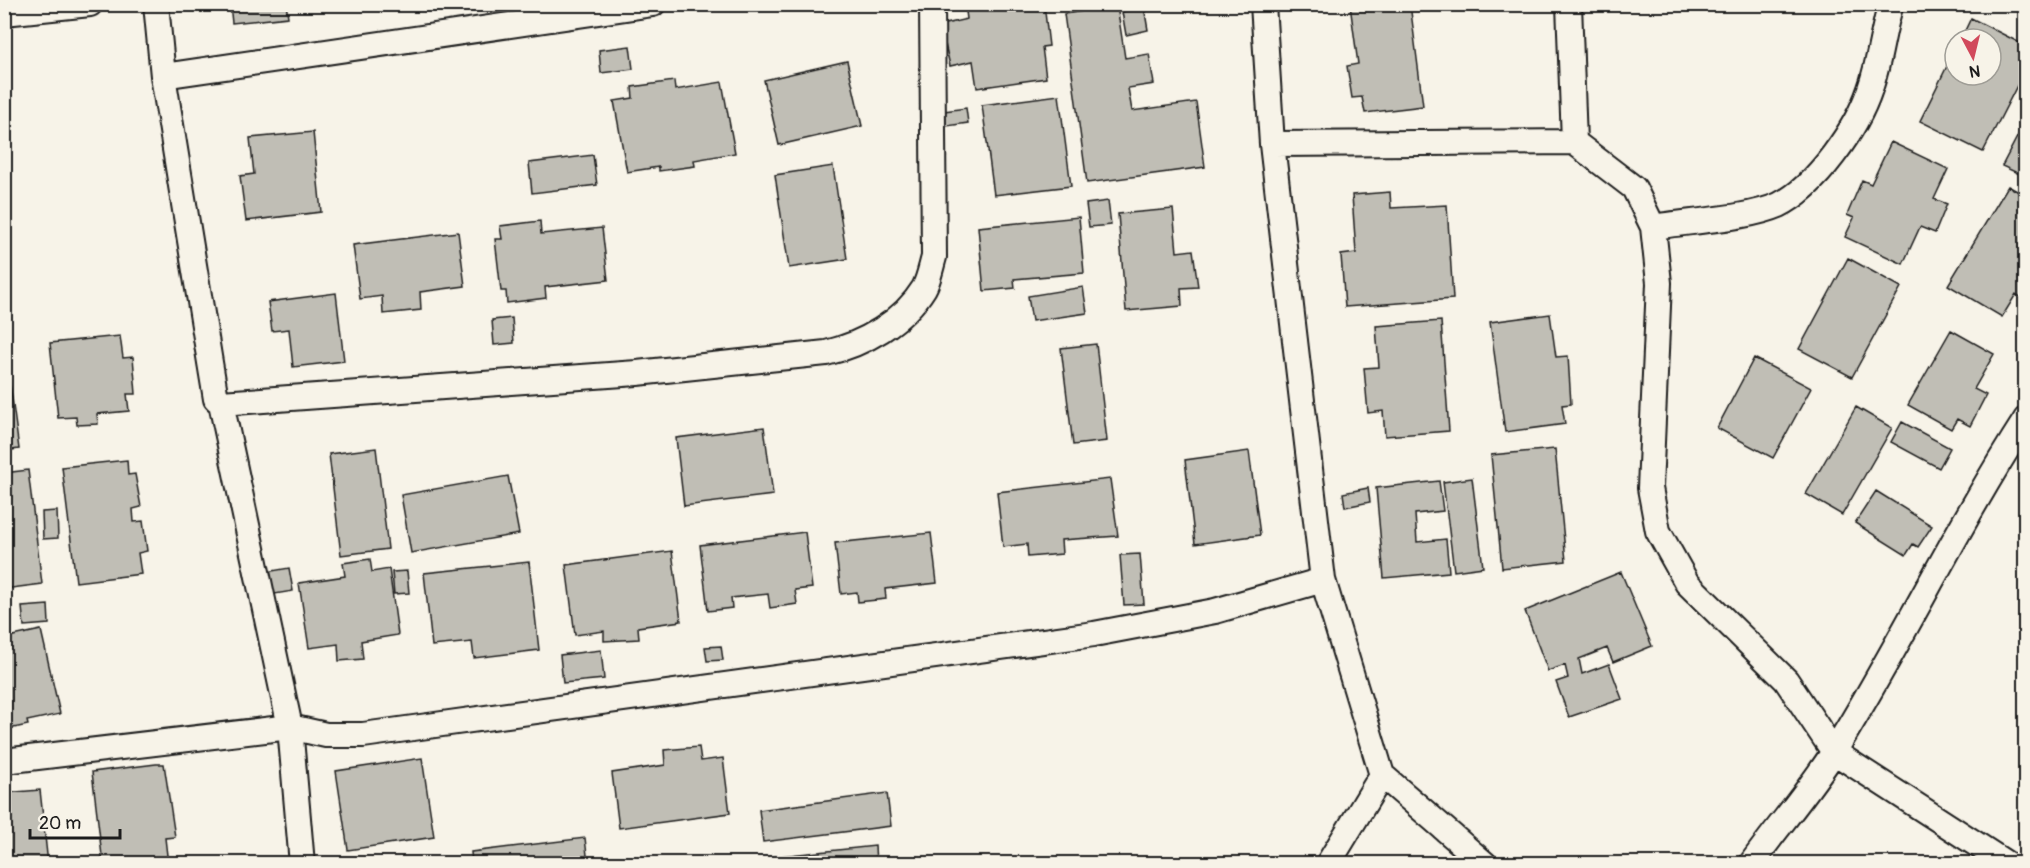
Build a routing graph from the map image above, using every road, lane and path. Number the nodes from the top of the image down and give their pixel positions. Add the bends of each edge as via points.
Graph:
1 (90, 4) edge
2 (156, 4) edge
3 (653, 4) edge
4 (932, 4) edge
5 (1263, 4) edge
6 (1569, 4) edge
7 (1891, 4) edge
8 (4, 14) edge
9 (163, 76) junction
10 (1574, 142) junction
11 (1272, 144) junction
12 (1653, 226) junction
13 (221, 403) junction
14 (2025, 419) edge
15 (1323, 580) junction
16 (290, 727) junction
17 (1834, 752) junction
18 (4, 761) edge
19 (1382, 775) junction
20 (302, 864) edge
21 (1328, 864) edge
22 (1485, 864) edge
23 (1751, 864) edge
24 (2007, 864) edge

1 - 8 street
2 - 9 street
3 - 9 street
4 - 13 street via 934,257 925,286 912,304 872,337 826,353 637,373
5 - 11 street
6 - 10 street
7 - 12 street via 1870,91 1842,143 1803,190 1754,213
9 - 13 street via 216,399
10 - 11 street
10 - 12 street via 1634,188
11 - 15 street
12 - 17 street via 1659,283 1650,488 1658,531 1687,583 1786,680
13 - 16 street
14 - 17 street via 1974,501 1947,556
15 - 16 street via 1215,611 1094,634 363,735 326,735
15 - 19 street
16 - 18 street
16 - 20 street
17 - 23 street
17 - 24 street
19 - 21 street
19 - 22 street

